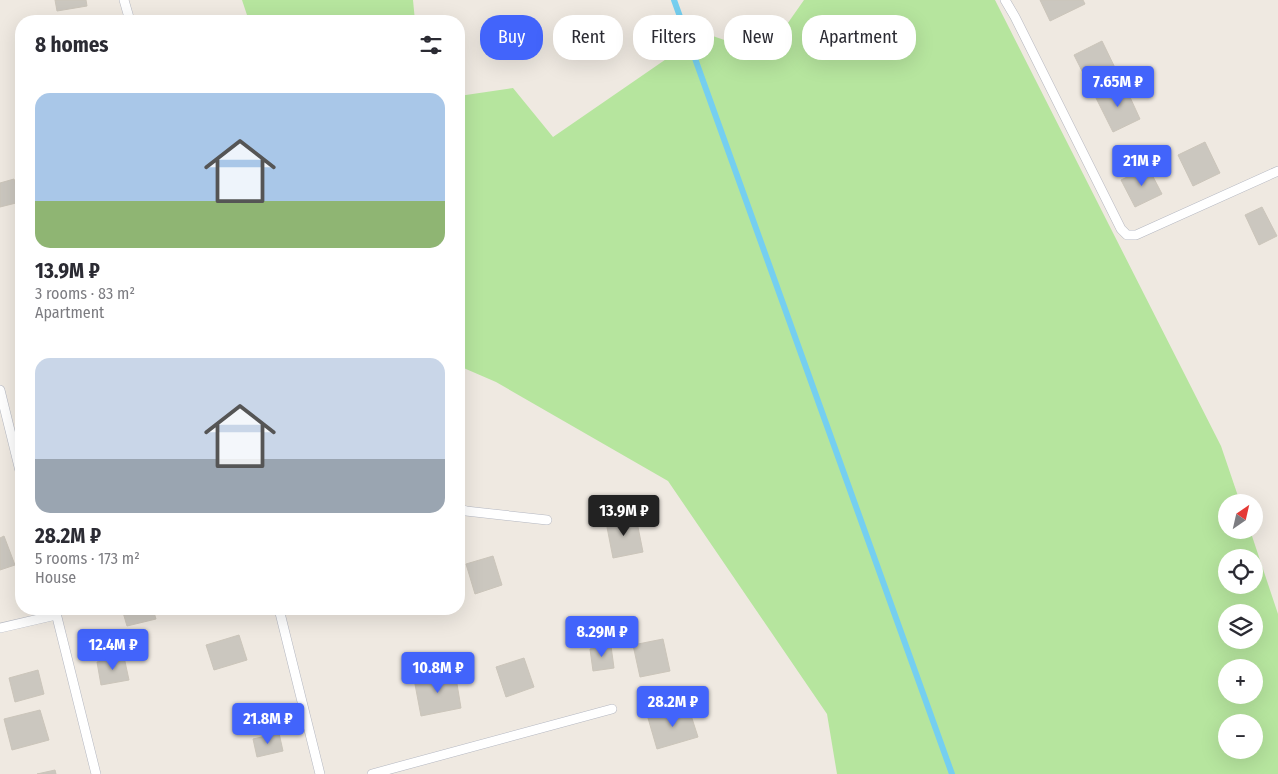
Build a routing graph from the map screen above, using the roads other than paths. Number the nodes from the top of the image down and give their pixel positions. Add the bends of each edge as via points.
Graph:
1 (124, 0) edge
2 (1005, 0) edge
3 (128, 15) edge
4 (1278, 171) edge
5 (0, 390) edge
6 (15, 451) edge
7 (465, 511) edge
8 (547, 520) dead end
9 (46, 615) edge
10 (57, 615) edge
11 (280, 615) edge
12 (0, 628) edge
13 (612, 708) dead end
14 (96, 774) edge
15 (320, 774) edge
16 (372, 774) edge

1 - 3 lane
2 - 4 lane via 1121,229 1127,235 1136,235
5 - 6 lane
7 - 8 lane
9 - 12 lane
10 - 14 lane
11 - 15 lane
13 - 16 lane

